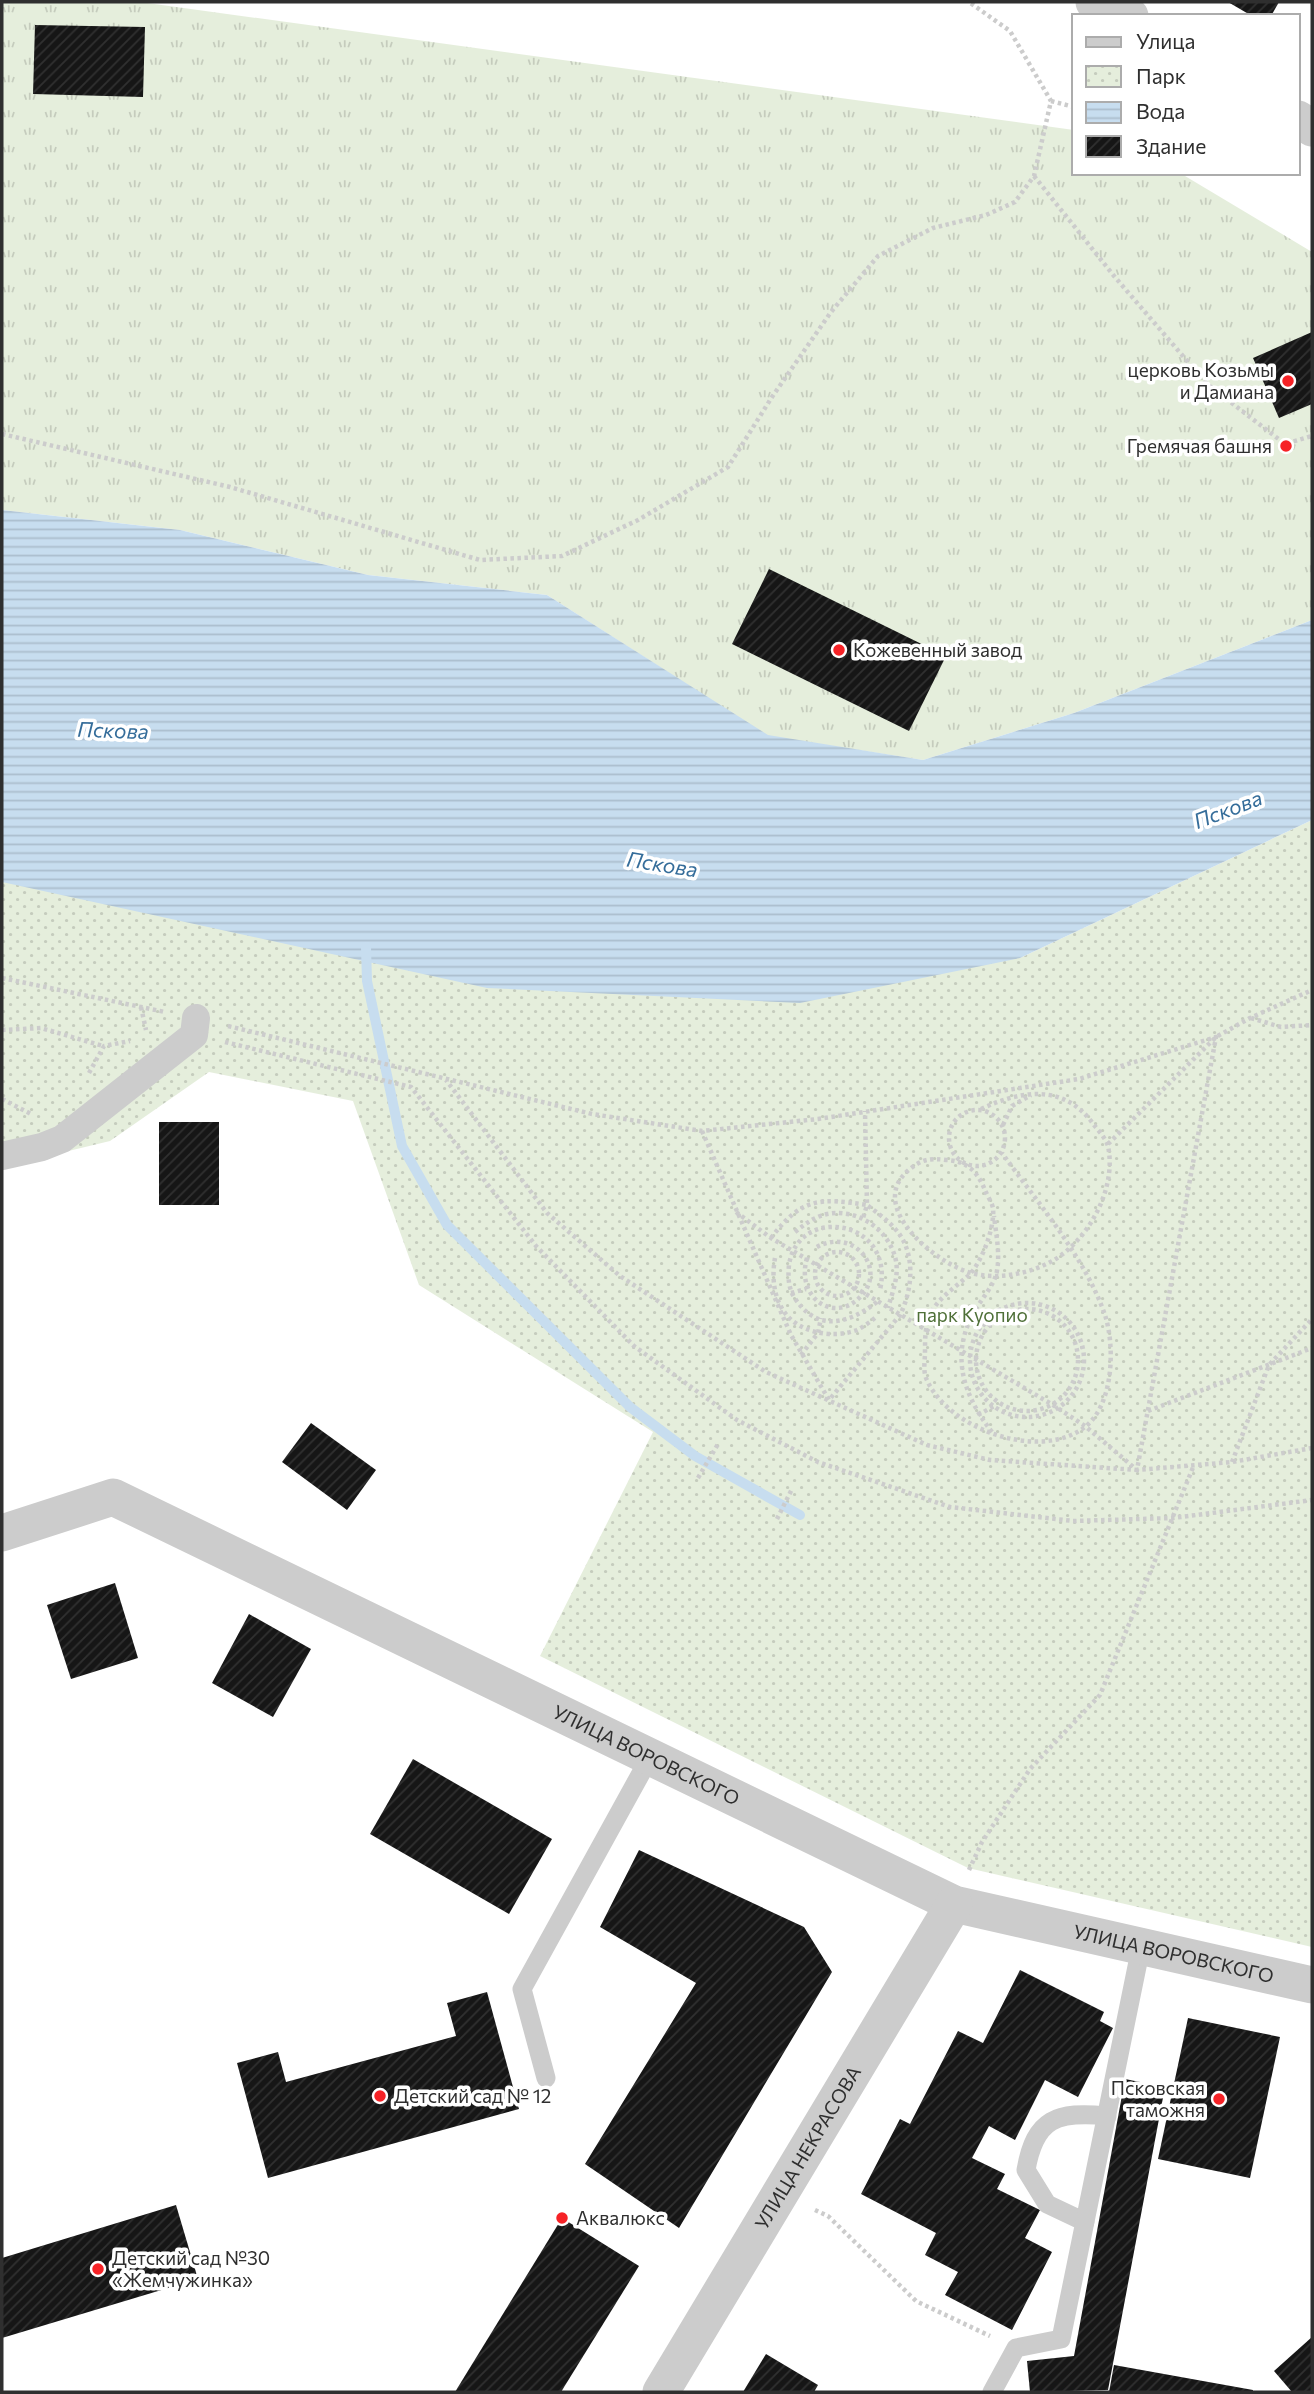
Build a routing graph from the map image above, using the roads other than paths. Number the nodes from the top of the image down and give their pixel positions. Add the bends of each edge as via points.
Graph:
1 (1094, 2) edge
2 (1125, 14) edge
3 (195, 1026) road end
4 (2, 1156) edge
5 (2, 1532) edge
6 (650, 1757) junction
7 (960, 1891) junction
8 (1141, 1947) junction
9 (1312, 1985) edge
10 (546, 2078) dead end
11 (1107, 2116) junction
12 (1085, 2222) junction
13 (661, 2392) edge
14 (992, 2392) edge

1 - 2 street
3 - 4 street via 62,1139
5 - 6 street, УЛИЦА ВОРОВСКОГО via 113,1497
6 - 7 street, УЛИЦА ВОРОВСКОГО
6 - 10 lane via 522,1989
7 - 8 street, УЛИЦА ВОРОВСКОГО
7 - 13 street, УЛИЦА НЕКРАСОВА
8 - 9 street, УЛИЦА ВОРОВСКОГО
8 - 11 lane
11 - 12 lane
11 - 12 lane via 1080,2113 1050,2120 1030,2146 1026,2170 1047,2204
12 - 14 lane via 1061,2339 1016,2348

